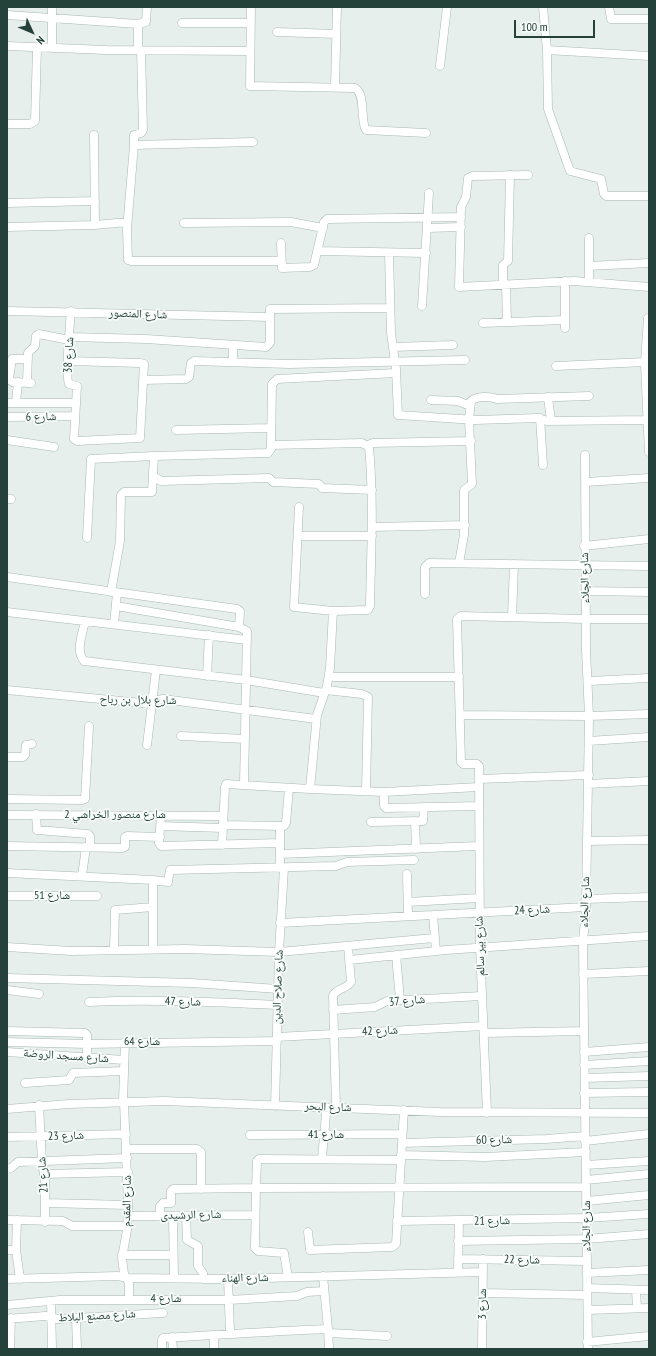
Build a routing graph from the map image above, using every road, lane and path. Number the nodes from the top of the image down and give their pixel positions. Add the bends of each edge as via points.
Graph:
1 (52, 7) edge
2 (147, 7) edge
3 (251, 7) edge
4 (337, 7) edge
5 (447, 7) edge
6 (543, 7) edge
7 (609, 7) edge
8 (7, 14) edge
9 (52, 18) junction
10 (649, 20) edge
11 (182, 23) dead end
12 (250, 23) junction
13 (138, 24) junction
14 (277, 32) dead end
15 (336, 34) junction
16 (7, 46) edge
17 (37, 47) junction
18 (52, 48) junction
19 (140, 50) junction
20 (547, 50) junction
21 (250, 51) junction
22 (649, 56) edge
23 (440, 66) dead end
24 (335, 87) junction
25 (7, 124) edge
26 (426, 134) dead end
27 (94, 135) dead end
28 (253, 142) dead end
29 (134, 144) junction
30 (510, 175) junction
31 (528, 175) dead end
32 (429, 193) dead end
33 (649, 196) edge
34 (95, 201) junction
35 (7, 203) edge
36 (428, 217) junction
37 (461, 217) junction
38 (127, 222) junction
39 (184, 223) dead end
40 (95, 225) junction
41 (7, 227) edge
42 (323, 228) junction
43 (428, 228) junction
44 (461, 228) junction
45 (590, 238) dead end
46 (280, 243) dead end
47 (317, 251) junction
48 (389, 253) junction
49 (426, 253) junction
50 (281, 260) junction
51 (649, 263) edge
52 (589, 266) junction
53 (565, 281) junction
54 (589, 282) junction
55 (504, 284) junction
56 (649, 287) edge
57 (422, 306) dead end
58 (390, 308) junction
59 (7, 311) edge
60 (71, 311) junction
61 (270, 317) junction
62 (648, 318) edge
63 (508, 322) junction
64 (483, 323) dead end
65 (70, 338) junction
66 (233, 345) junction
67 (453, 345) dead end
68 (392, 347) junction
69 (28, 359) junction
70 (465, 360) dead end
71 (68, 361) junction
72 (395, 361) junction
73 (233, 362) junction
74 (646, 364) edge
75 (556, 366) dead end
76 (396, 373) junction
77 (144, 380) junction
78 (18, 382) junction
79 (589, 396) dead end
80 (548, 397) junction
81 (431, 400) dead end
82 (7, 403) edge
83 (16, 403) junction
84 (76, 403) junction
85 (470, 406) junction
86 (75, 416) junction
87 (7, 417) edge
88 (540, 418) junction
89 (469, 420) junction
90 (648, 420) junction
91 (551, 421) junction
92 (271, 428) junction
93 (176, 430) dead end
94 (7, 440) edge
95 (471, 441) junction
96 (271, 445) junction
97 (368, 445) junction
98 (649, 447) edge
99 (54, 448) dead end
100 (649, 452) edge
101 (585, 455) dead end
102 (154, 456) junction
103 (543, 466) dead end
104 (153, 476) junction
105 (649, 478) edge
106 (586, 482) junction
107 (372, 490) junction
108 (299, 508) dead end
109 (465, 525) junction
110 (372, 527) junction
111 (298, 536) junction
112 (372, 536) junction
113 (87, 538) dead end
114 (649, 539) edge
115 (584, 546) junction
116 (459, 563) junction
117 (514, 564) junction
118 (585, 565) junction
119 (649, 566) edge
120 (7, 577) edge
121 (586, 591) junction
122 (649, 592) edge
123 (114, 593) junction
124 (425, 594) dead end
125 (116, 606) junction
126 (333, 611) junction
127 (7, 612) edge
128 (512, 617) junction
129 (649, 618) edge
130 (585, 619) junction
131 (84, 621) junction
132 (114, 624) junction
133 (239, 627) junction
134 (209, 635) junction
135 (247, 640) junction
136 (156, 670) junction
137 (207, 676) junction
138 (329, 677) junction
139 (459, 677) junction
140 (649, 678) edge
141 (246, 680) junction
142 (588, 681) junction
143 (7, 690) edge
144 (325, 691) junction
145 (152, 701) junction
146 (246, 710) junction
147 (649, 714) edge
148 (460, 715) junction
149 (589, 716) junction
150 (316, 719) junction
151 (89, 726) dead end
152 (181, 736) dead end
153 (649, 737) edge
154 (245, 740) junction
155 (589, 741) junction
156 (32, 744) dead end
157 (147, 745) dead end
158 (7, 757) edge
159 (589, 776) junction
160 (649, 781) edge
161 (479, 783) junction
162 (244, 784) junction
163 (588, 784) junction
164 (289, 788) junction
165 (310, 790) junction
166 (366, 791) junction
167 (384, 792) junction
168 (7, 800) edge
169 (478, 806) junction
170 (424, 807) junction
171 (36, 814) junction
172 (7, 815) edge
173 (161, 815) junction
174 (223, 816) junction
175 (415, 821) junction
176 (371, 822) dead end
177 (160, 826) junction
178 (223, 826) junction
179 (280, 826) junction
180 (160, 836) junction
181 (649, 840) edge
182 (587, 841) junction
183 (280, 843) junction
184 (222, 845) junction
185 (7, 846) edge
186 (478, 846) junction
187 (88, 847) junction
188 (416, 849) junction
189 (280, 854) junction
190 (414, 860) dead end
191 (282, 868) junction
192 (7, 873) edge
193 (407, 874) dead end
194 (82, 876) junction
195 (154, 880) junction
196 (7, 896) edge
197 (98, 896) dead end
198 (649, 897) edge
199 (479, 898) junction
200 (408, 902) junction
201 (586, 903) junction
202 (153, 907) junction
203 (479, 912) junction
204 (433, 915) junction
205 (408, 916) junction
206 (280, 923) junction
207 (649, 936) edge
208 (434, 938) junction
209 (583, 940) junction
210 (348, 946) junction
211 (7, 947) edge
212 (480, 947) junction
213 (153, 949) junction
214 (114, 950) junction
215 (436, 951) junction
216 (279, 952) junction
217 (396, 955) junction
218 (350, 960) junction
219 (649, 971) edge
220 (583, 974) junction
221 (7, 978) edge
222 (278, 989) junction
223 (7, 990) edge
224 (39, 994) dead end
225 (482, 996) junction
226 (400, 1000) junction
227 (89, 1002) dead end
228 (277, 1005) junction
229 (333, 1010) junction
230 (7, 1030) edge
231 (484, 1030) junction
232 (584, 1031) junction
233 (333, 1034) junction
234 (277, 1039) junction
235 (7, 1042) edge
236 (125, 1042) junction
237 (87, 1044) junction
238 (649, 1047) edge
239 (7, 1052) edge
240 (584, 1052) junction
241 (87, 1057) junction
242 (124, 1060) junction
243 (649, 1061) edge
244 (626, 1062) junction
245 (584, 1065) junction
246 (124, 1071) junction
247 (624, 1076) junction
248 (649, 1076) edge
249 (584, 1078) junction
250 (25, 1083) dead end
251 (649, 1092) edge
252 (584, 1093) junction
253 (123, 1102) junction
254 (39, 1105) junction
255 (275, 1106) junction
256 (326, 1108) junction
257 (336, 1108) junction
258 (7, 1109) edge
259 (404, 1110) junction
260 (487, 1113) junction
261 (584, 1113) junction
262 (649, 1113) edge
263 (126, 1134) junction
264 (649, 1134) edge
265 (250, 1135) dead end
266 (324, 1135) junction
267 (7, 1137) edge
268 (41, 1137) junction
269 (402, 1138) junction
270 (585, 1139) junction
271 (126, 1150) junction
272 (586, 1152) junction
273 (401, 1157) junction
274 (127, 1158) junction
275 (322, 1159) junction
276 (649, 1161) edge
277 (42, 1162) junction
278 (586, 1165) junction
279 (7, 1168) edge
280 (128, 1172) junction
281 (44, 1174) junction
282 (649, 1174) edge
283 (586, 1183) junction
284 (398, 1187) junction
285 (256, 1188) junction
286 (201, 1189) junction
287 (649, 1195) edge
288 (586, 1201) junction
289 (45, 1203) junction
290 (128, 1205) junction
291 (255, 1214) junction
292 (649, 1214) edge
293 (128, 1216) junction
294 (160, 1216) junction
295 (173, 1216) junction
296 (186, 1216) junction
297 (587, 1218) junction
298 (7, 1220) edge
299 (17, 1220) junction
300 (397, 1221) junction
301 (458, 1221) junction
302 (45, 1222) junction
303 (127, 1226) junction
304 (308, 1232) dead end
305 (649, 1234) edge
306 (587, 1239) junction
307 (458, 1241) junction
308 (7, 1250) edge
309 (16, 1250) junction
310 (122, 1255) junction
311 (173, 1255) junction
312 (458, 1259) junction
313 (483, 1259) junction
314 (587, 1262) junction
315 (649, 1270) edge
316 (458, 1272) junction
317 (483, 1272) junction
318 (587, 1273) junction
319 (323, 1276) junction
320 (288, 1277) junction
321 (126, 1278) junction
322 (174, 1278) junction
323 (7, 1279) edge
324 (20, 1279) junction
325 (203, 1279) junction
326 (228, 1279) junction
327 (636, 1290) junction
328 (649, 1290) edge
329 (324, 1291) junction
330 (587, 1292) junction
331 (483, 1293) junction
332 (129, 1299) junction
333 (229, 1300) junction
334 (51, 1302) junction
335 (7, 1305) edge
336 (637, 1308) junction
337 (649, 1308) edge
338 (588, 1310) junction
339 (163, 1313) dead end
340 (9, 1318) edge
341 (51, 1318) junction
342 (76, 1318) junction
343 (328, 1331) junction
344 (230, 1332) junction
345 (214, 1335) junction
346 (387, 1336) dead end
347 (649, 1336) edge
348 (172, 1337) junction
349 (588, 1346) edge
350 (10, 1349) edge
351 (52, 1349) edge
352 (77, 1349) edge
353 (162, 1349) edge
354 (173, 1349) edge
355 (214, 1349) edge
356 (329, 1349) edge
357 (482, 1349) edge

1 - 9 street
2 - 13 street via 146,22
3 - 12 street
4 - 15 street
5 - 23 street
6 - 20 street
7 - 10 street via 611,19
8 - 9 street
9 - 13 street
9 - 18 street
11 - 12 street
12 - 21 street
13 - 19 street
14 - 15 street
15 - 24 street
16 - 17 street
17 - 18 street
17 - 25 street via 35,121 30,124
18 - 19 street
19 - 21 street
19 - 29 street via 142,130 134,135
20 - 22 street
20 - 33 street via 548,109 570,171 602,180 606,196
21 - 24 street via 249,83 252,87
24 - 26 street via 358,90 366,130
27 - 34 street
28 - 29 street
29 - 38 street
30 - 31 street
30 - 37 street via 469,176
30 - 55 street via 508,261 503,265
32 - 36 street
34 - 35 street
34 - 40 street
36 - 37 street
36 - 42 street via 327,218
36 - 43 street
37 - 44 street
38 - 40 street
38 - 50 street via 129,261
39 - 42 street via 291,222
40 - 41 street
42 - 47 street
43 - 44 street
43 - 49 street
44 - 55 street via 459,287
45 - 52 street
46 - 50 street
47 - 48 street
47 - 50 street via 311,267 283,269
48 - 49 street
48 - 58 street
49 - 57 street
51 - 52 street
52 - 54 street
53 - 54 street
53 - 55 street
53 - 63 street via 565,324
54 - 56 street
55 - 63 street
58 - 61 street via 270,309
58 - 68 street
59 - 60 street, شارع المنصور
60 - 61 street, شارع المنصور
60 - 65 street, شارع 38
61 - 66 street via 268,346
62 - 74 street
63 - 64 street
65 - 66 street via 146,339
65 - 69 street via 37,334 35,346 29,351
65 - 71 street, شارع 38
66 - 73 street
67 - 68 street
68 - 72 street
69 - 78 street via 29,383
69 - 78 street via 12,360 9,379
70 - 72 street
71 - 77 street via 142,363 145,366
71 - 84 street, شارع 38 via 67,382 77,386
72 - 73 street via 289,364
72 - 76 street
73 - 77 street via 193,361 189,377 186,379
74 - 75 street
74 - 90 street
76 - 89 street via 398,415
76 - 92 street via 275,379 272,384
77 - 86 street, شارع 38 via 140,438 75,440
78 - 83 street
79 - 80 street
80 - 85 street via 474,398
80 - 91 street
81 - 85 street via 458,401
82 - 83 street
83 - 84 street
84 - 86 street, شارع 38
85 - 89 street
86 - 87 street, شارع 6
88 - 89 street
88 - 91 street
88 - 103 street
89 - 95 street
90 - 91 street
90 - 98 street
92 - 93 street
92 - 96 street
94 - 99 street
95 - 97 street
95 - 109 street via 472,484 464,490
96 - 97 street
96 - 102 street via 268,453
97 - 107 street
98 - 100 street
101 - 106 street, شارع الجلاء
102 - 104 street
102 - 113 street via 91,459
104 - 107 street via 161,481 269,478 273,482 319,484 322,488
104 - 123 street via 151,493 124,492 121,495 120,541
105 - 106 street
106 - 115 street, شارع الجلاء
107 - 110 street
108 - 111 street
109 - 110 street
109 - 116 street
110 - 112 street
111 - 112 street
111 - 126 street via 294,607
112 - 126 street via 370,609
114 - 115 street
115 - 118 street, شارع الجلاء
116 - 117 street
116 - 124 street via 426,565
117 - 118 street
117 - 128 street
118 - 119 street
118 - 121 street, شارع الجلاء
120 - 123 street
121 - 122 street
121 - 130 street, شارع الجلاء
123 - 125 street
123 - 133 street via 237,609 240,611
125 - 132 street
125 - 133 street
126 - 138 street
127 - 131 street
128 - 130 street
128 - 139 street via 459,617 456,624
129 - 130 street
130 - 142 street, شارع الجلاء
131 - 132 street
131 - 136 street via 80,649 84,660
132 - 134 street
133 - 135 street via 247,631
134 - 135 street
134 - 137 street
135 - 141 street
136 - 137 street
136 - 145 street
137 - 141 street
138 - 139 street
138 - 144 street
139 - 148 street
140 - 142 street
141 - 144 street
141 - 146 street
142 - 149 street, شارع الجلاء
143 - 145 street, شارع بلال بن رباح via 142,703
144 - 150 street
144 - 166 street via 362,694 368,697
145 - 146 street, شارع بلال بن رباح via 163,699
145 - 157 street
146 - 150 street, شارع بلال بن رباح
146 - 154 street
147 - 149 street
148 - 149 street
148 - 161 street via 461,762 478,764
149 - 155 street, شارع الجلاء
150 - 165 street
151 - 168 street via 85,799
152 - 154 street
153 - 155 street
154 - 162 street
155 - 159 street, شارع الجلاء
156 - 158 street via 26,745 23,757
159 - 161 street
159 - 163 street, شارع الجلاء
160 - 163 street
161 - 167 street
161 - 169 street, شارع بير سالم
162 - 164 street
162 - 174 street via 225,785
163 - 182 street, شارع الجلاء
164 - 165 street
164 - 179 street via 286,823
165 - 166 street
166 - 167 street
167 - 170 street via 386,808
169 - 170 street
169 - 186 street, شارع بير سالم
170 - 175 street via 424,820
171 - 172 street, شارع منصور الخراشي 2
171 - 173 street, شارع منصور الخراشي 2
171 - 187 street via 37,830 88,834
173 - 174 street, شارع منصور الخراشي 2
173 - 177 street
174 - 178 street
175 - 176 street
175 - 188 street
177 - 178 street
177 - 180 street
178 - 179 street
178 - 184 street
179 - 183 street, شارع صلاح الدين
180 - 184 street via 159,844 162,846
180 - 187 street via 127,836 123,848
181 - 182 street
182 - 201 street, شارع الجلاء
183 - 184 street
183 - 189 street, شارع صلاح الدين
185 - 187 street
186 - 188 street
186 - 199 street, شارع بير سالم
187 - 194 street
188 - 189 street
189 - 191 street, شارع صلاح الدين
190 - 191 street via 347,862 338,866
191 - 195 street via 171,870 168,882
191 - 206 street, شارع صلاح الدين
192 - 194 street
193 - 200 street
194 - 195 street
195 - 202 street
196 - 197 street, شارع 51
198 - 201 street, شارع 24
199 - 200 street
199 - 203 street, شارع بير سالم
200 - 205 street
201 - 203 street, شارع 24
201 - 209 street, شارع الجلاء
202 - 213 street
202 - 214 street via 115,910
203 - 204 street, شارع 24
203 - 212 street, شارع بير سالم
204 - 205 street, شارع 24
204 - 208 street
205 - 206 street, شارع 24
206 - 216 street, شارع صلاح الدين
207 - 209 street
208 - 210 street
208 - 215 street
209 - 212 street
209 - 220 street, شارع الجلاء
210 - 216 street
210 - 218 street
211 - 214 street via 46,951
212 - 215 street
212 - 225 street, شارع بير سالم
213 - 214 street
213 - 216 street
215 - 217 street
216 - 222 street, شارع صلاح الدين
217 - 218 street
217 - 226 street
218 - 229 street via 351,982 334,992
219 - 220 street
220 - 232 street, شارع الجلاء
221 - 222 street via 192,983
222 - 228 street, شارع صلاح الدين
223 - 224 street
225 - 226 street, شارع 37
225 - 231 street, شارع بير سالم
226 - 229 street, شارع 37 via 386,1001 375,1008
227 - 228 street, شارع 47
228 - 234 street, شارع صلاح الدين
229 - 233 street
230 - 237 street via 85,1033
231 - 232 street, شارع 42
231 - 233 street, شارع 42
231 - 260 street, شارع بير سالم
232 - 240 street, شارع الجلاء
233 - 234 street, شارع 42
233 - 257 street
234 - 236 street, شارع 64
234 - 255 street, شارع صلاح الدين
235 - 237 street, شارع 64
236 - 237 street, شارع 64
236 - 242 street, شارع المقدم
237 - 241 street
238 - 240 street
239 - 241 street, شارع مسجد الروضة
240 - 245 street, شارع الجلاء
241 - 242 street, شارع مسجد الروضة
242 - 246 street, شارع المقدم
243 - 244 street
244 - 245 street
244 - 247 street
245 - 249 street, شارع الجلاء
246 - 250 street via 73,1073 69,1080
246 - 253 street, شارع المقدم
247 - 248 street
247 - 249 street
249 - 252 street, شارع الجلاء
251 - 252 street
252 - 261 street, شارع الجلاء
253 - 254 street, شارع البحر
253 - 255 street, شارع البحر
253 - 263 street, شارع المقدم
254 - 258 street, شارع البحر
254 - 268 street, شارع 21
255 - 256 street, شارع البحر
256 - 257 street, شارع البحر
256 - 266 street
257 - 259 street, شارع البحر
259 - 260 street, شارع البحر
259 - 269 street
260 - 261 street, شارع البحر
261 - 262 street, شارع البحر
261 - 270 street, شارع الجلاء
263 - 268 street, شارع 23
263 - 271 street, شارع المقدم
264 - 270 street, شارع 60
265 - 266 street, شارع 41
266 - 269 street, شارع 41
266 - 275 street
267 - 268 street, شارع 23
268 - 277 street, شارع 21
269 - 270 street, شارع 60
269 - 273 street
270 - 272 street, شارع الجلاء
271 - 274 street, شارع المقدم
271 - 286 street via 197,1149 201,1152
272 - 273 street via 485,1157
272 - 278 street, شارع الجلاء
273 - 275 street
273 - 284 street
274 - 277 street
274 - 280 street, شارع المقدم
275 - 285 street via 259,1159
276 - 278 street
277 - 279 street via 18,1162
277 - 281 street, شارع 21
278 - 283 street, شارع الجلاء
280 - 281 street
280 - 290 street, شارع المقدم
281 - 289 street, شارع 21
282 - 283 street
283 - 284 street
283 - 288 street, شارع الجلاء
284 - 285 street
284 - 300 street
285 - 286 street
285 - 291 street
286 - 294 street via 173,1189 171,1203 163,1203 160,1206
287 - 288 street
288 - 297 street, شارع الجلاء
289 - 290 street
289 - 302 street, شارع 21
290 - 293 street, شارع المقدم
291 - 296 street, شارع الرشيدى
291 - 320 street via 255,1250 284,1253
292 - 297 street, شارع 21
293 - 294 street, شارع الرشيدى
293 - 303 street, شارع المقدم
294 - 295 street, شارع الرشيدى
295 - 296 street, شارع الرشيدى
295 - 311 street
296 - 325 street via 187,1240 198,1246 198,1266 203,1273
297 - 301 street, شارع 21
297 - 306 street, شارع الجلاء
298 - 299 street
299 - 302 street
299 - 309 street
300 - 301 street, شارع 21
300 - 304 street via 396,1244 392,1247 310,1250
301 - 307 street
302 - 303 street via 63,1221 72,1226
303 - 310 street, شارع المقدم
305 - 306 street
306 - 307 street
306 - 314 street, شارع الجلاء
307 - 312 street
308 - 309 street
309 - 324 street
310 - 311 street
310 - 321 street, شارع المقدم
311 - 322 street
312 - 313 street, شارع 22
312 - 316 street
313 - 314 street, شارع 22
313 - 317 street, شارع 3
314 - 318 street, شارع الجلاء
315 - 318 street
316 - 317 street, شارع الهناء
316 - 319 street, شارع الهناء
317 - 331 street, شارع 3
318 - 330 street, شارع الجلاء
319 - 320 street, شارع الهناء
319 - 329 street
320 - 326 street, شارع الهناء
321 - 322 street, شارع الهناء
321 - 324 street, شارع الهناء via 117,1276
321 - 332 street, شارع المقدم via 129,1283
322 - 325 street, شارع الهناء
323 - 324 street, شارع الهناء
325 - 326 street, شارع الهناء
326 - 333 street
327 - 328 street
327 - 330 street
327 - 336 street
329 - 333 street, شارع 4 via 307,1292 297,1296
329 - 343 street
330 - 331 street
330 - 338 street, شارع الجلاء
331 - 357 street, شارع 3
332 - 333 street, شارع 4
332 - 334 street, شارع 4
333 - 344 street
334 - 335 street, شارع 4
334 - 341 street
336 - 337 street
336 - 338 street
338 - 349 street, شارع الجلاء
339 - 342 street, شارع مصنع البلاط
340 - 341 street, شارع مصنع البلاط
340 - 350 street
341 - 342 street, شارع مصنع البلاط
341 - 351 street
342 - 352 street
343 - 344 street
343 - 346 street
343 - 356 street
344 - 345 street
345 - 348 street
345 - 355 street
347 - 349 street
348 - 353 street via 162,1338
348 - 354 street

